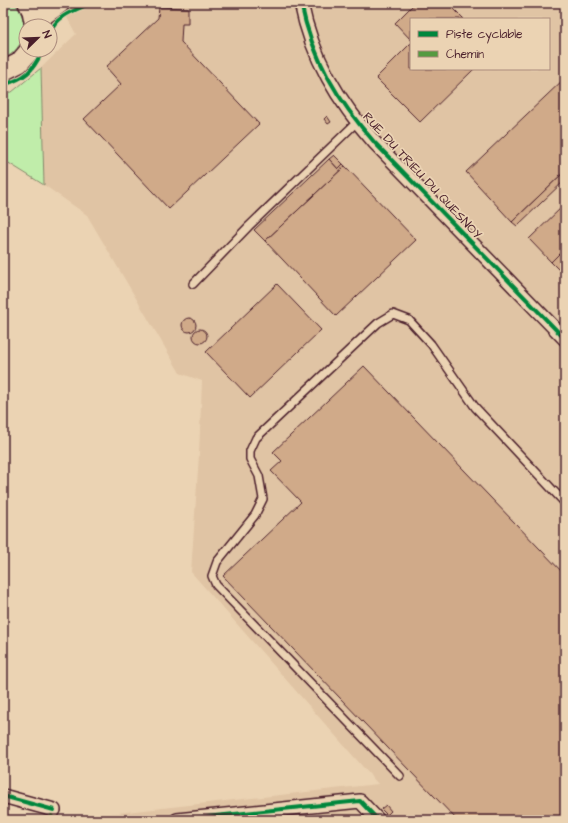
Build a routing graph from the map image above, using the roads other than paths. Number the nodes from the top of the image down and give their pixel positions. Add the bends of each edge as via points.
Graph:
1 (28, 3) edge
2 (60, 3) edge
3 (301, 3) edge
4 (33, 18) edge
5 (42, 18) edge
6 (23, 58) edge
7 (3, 71) edge
8 (358, 122) junction
9 (193, 284) dead end
10 (565, 339) edge
11 (565, 503) edge
12 (400, 776) dead end
13 (3, 796) edge
14 (54, 810) dead end
15 (177, 820) edge
16 (378, 820) edge

1 - 4 street
2 - 5 street
3 - 8 street, RUE DU TRIEU DU QUESNOY via 308,34 318,59 334,88
6 - 7 street via 13,67
8 - 9 lane via 249,226
8 - 10 street, RUE DU TRIEU DU QUESNOY via 375,143
11 - 12 lane via 474,407 431,344 409,320 392,314 378,323 256,438 250,451 250,459 259,476 263,499 255,515 217,562 212,576 216,585
13 - 14 street
15 - 16 street via 360,801

